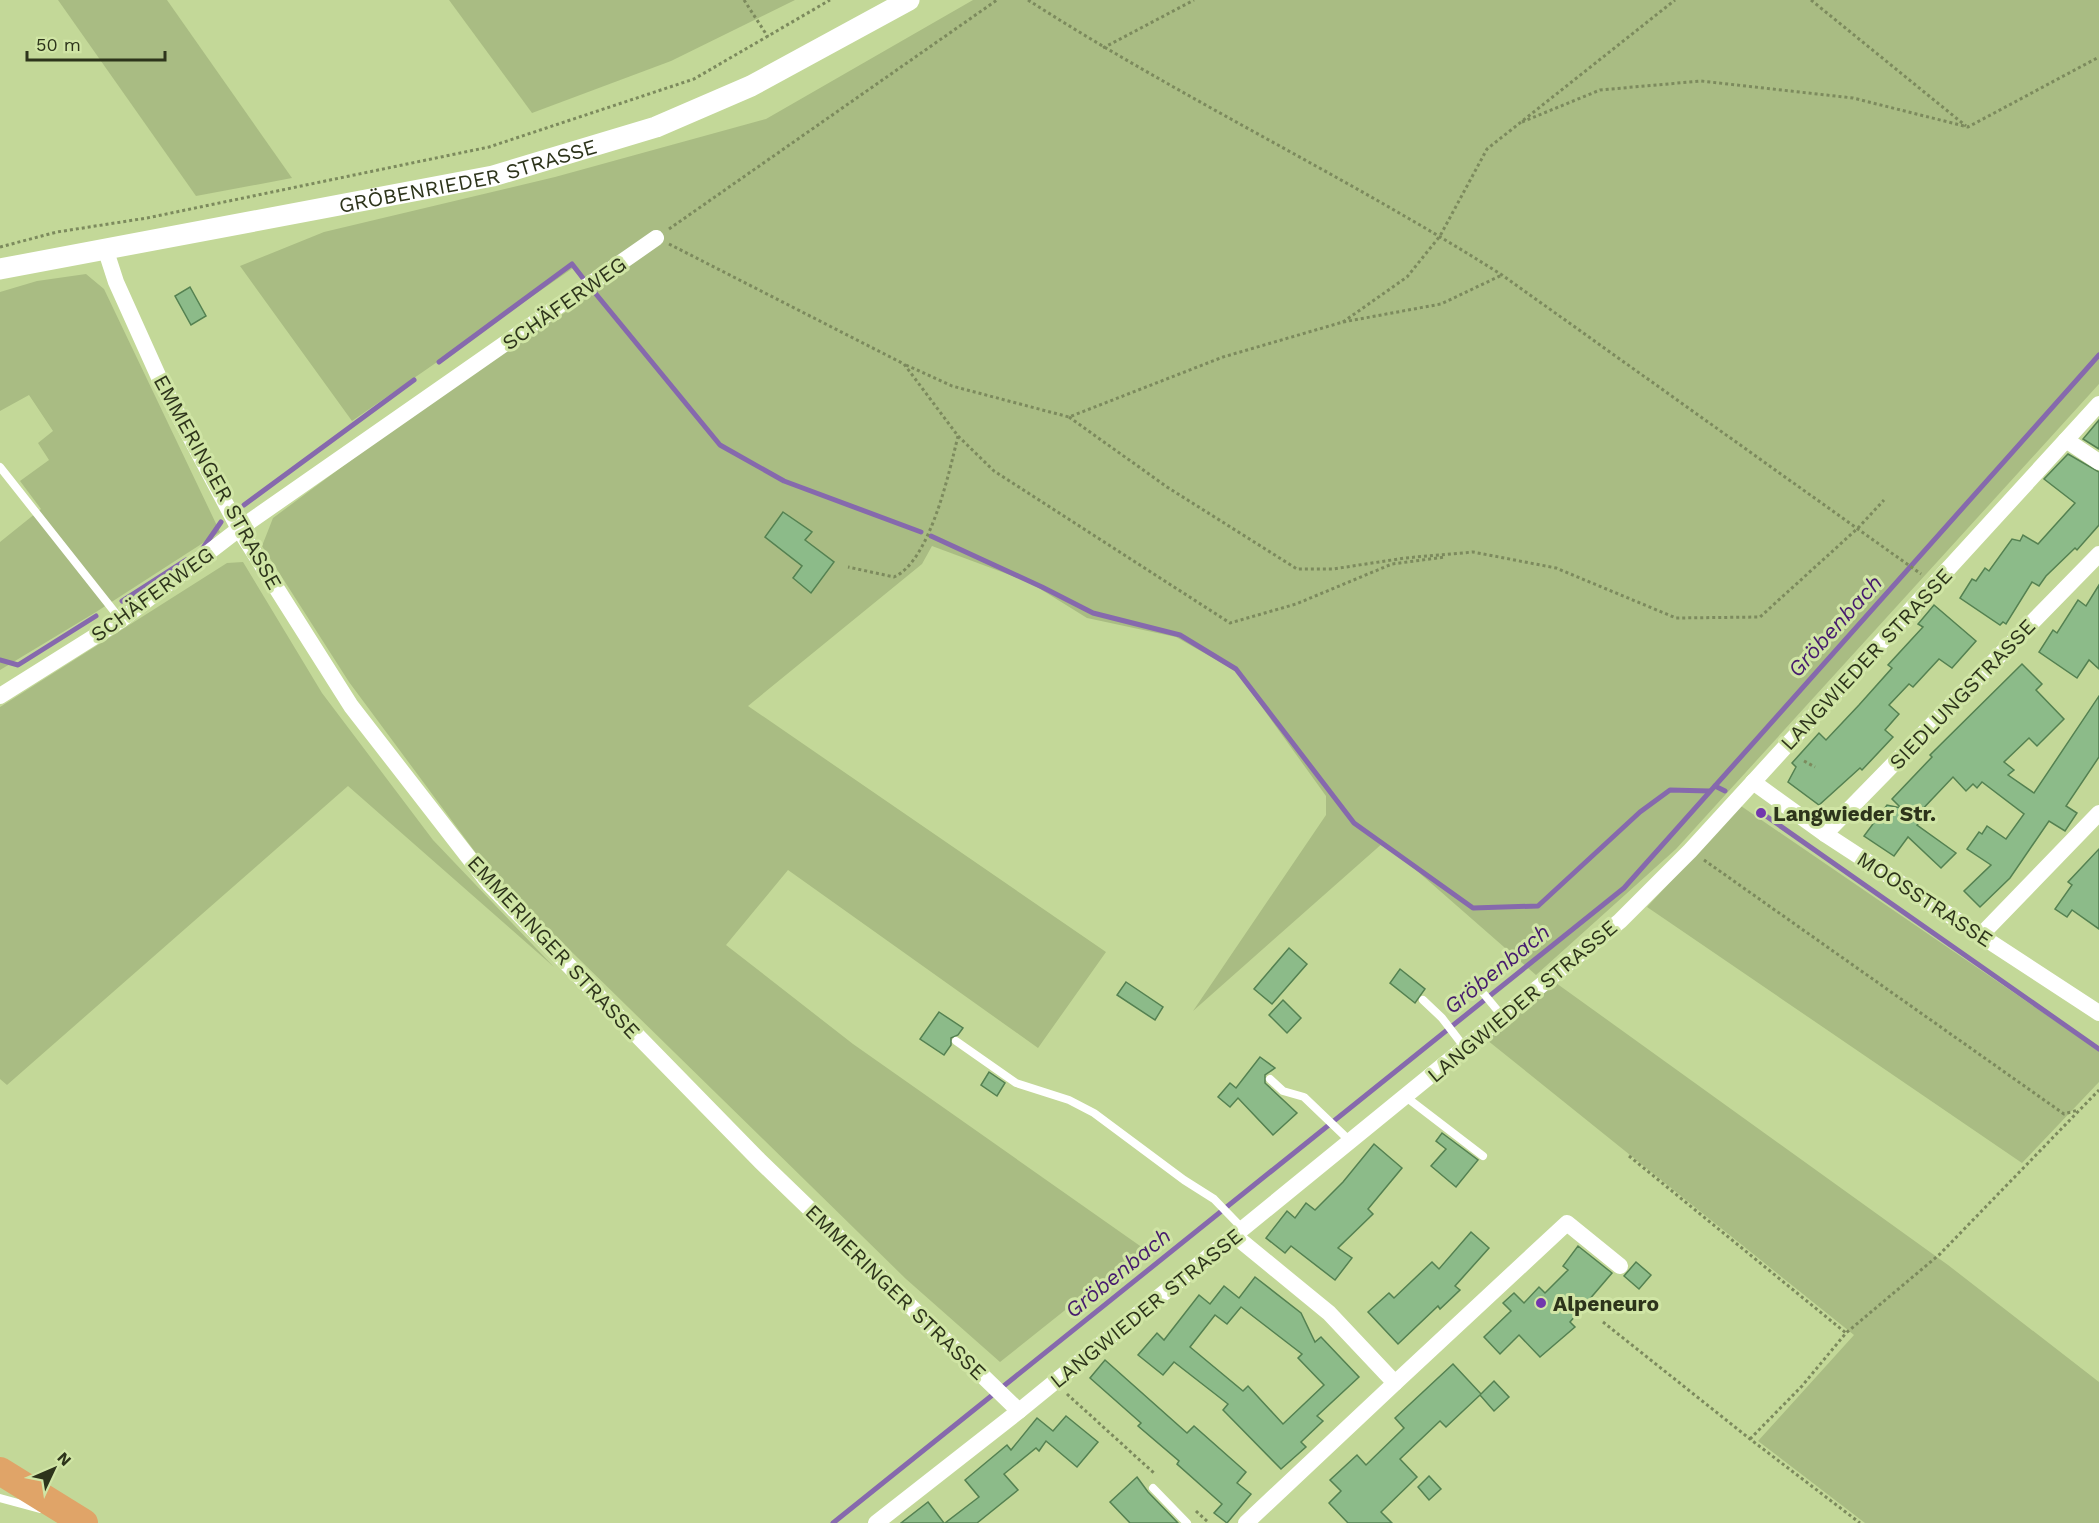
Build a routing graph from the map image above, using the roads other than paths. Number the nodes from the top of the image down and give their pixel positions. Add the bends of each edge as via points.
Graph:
1 (909, 0) edge
2 (656, 238) road end
3 (105, 248) junction
4 (0, 269) edge
5 (2099, 404) edge
6 (2066, 440) junction
7 (2099, 462) edge
8 (0, 467) edge
9 (239, 529) junction
10 (2099, 554) edge
11 (121, 620) junction
12 (0, 696) edge
13 (1753, 783) junction
14 (2099, 813) edge
15 (1825, 834) junction
16 (1980, 936) junction
17 (1479, 988) dead end
18 (1423, 1000) dead end
19 (1500, 1013) junction
20 (2099, 1013) edge
21 (956, 1041) dead end
22 (1460, 1042) junction
23 (1270, 1079) dead end
24 (1406, 1097) junction
25 (1351, 1142) junction
26 (1483, 1156) dead end
27 (1237, 1227) junction
28 (1620, 1266) dead end
29 (1395, 1383) junction
30 (1013, 1406) junction
31 (0, 1471) edge
32 (1153, 1488) dead end
33 (0, 1498) edge
34 (82, 1521) edge
35 (876, 1523) edge
36 (1187, 1523) edge
37 (1246, 1523) edge

1 - 3 street, GRÖBENRIEDER STRASSE via 751,86 656,127 493,176
2 - 9 street, SCHÄFERWEG
3 - 4 street, GRÖBENRIEDER STRASSE
3 - 9 street, EMMERINGER STRASSE via 161,382
5 - 6 street, LANGWIEDER STRASSE
6 - 7 street
6 - 13 street, LANGWIEDER STRASSE
8 - 11 lane
9 - 11 street, SCHÄFERWEG
9 - 30 street, EMMERINGER STRASSE via 351,706 490,885 760,1161
10 - 15 street, SIEDLUNGSTRASSE
11 - 12 street, SCHÄFERWEG
13 - 15 street, MOOSSTRASSE
13 - 19 street, LANGWIEDER STRASSE via 1620,921
14 - 16 street
15 - 16 street, MOOSSTRASSE
16 - 20 street, MOOSSTRASSE
17 - 19 lane
18 - 22 lane
19 - 22 street, LANGWIEDER STRASSE
21 - 27 lane via 1016,1083 1069,1100 1094,1113 1214,1199
22 - 24 street, LANGWIEDER STRASSE
23 - 25 lane via 1283,1090 1304,1097
24 - 25 street, LANGWIEDER STRASSE
24 - 26 lane
25 - 27 street, LANGWIEDER STRASSE
27 - 29 street via 1329,1313
27 - 30 street, LANGWIEDER STRASSE via 1054,1383
28 - 29 street via 1567,1222
29 - 37 street
30 - 35 street, LANGWIEDER STRASSE
31 - 34 highway
32 - 36 lane
33 - 34 lane

